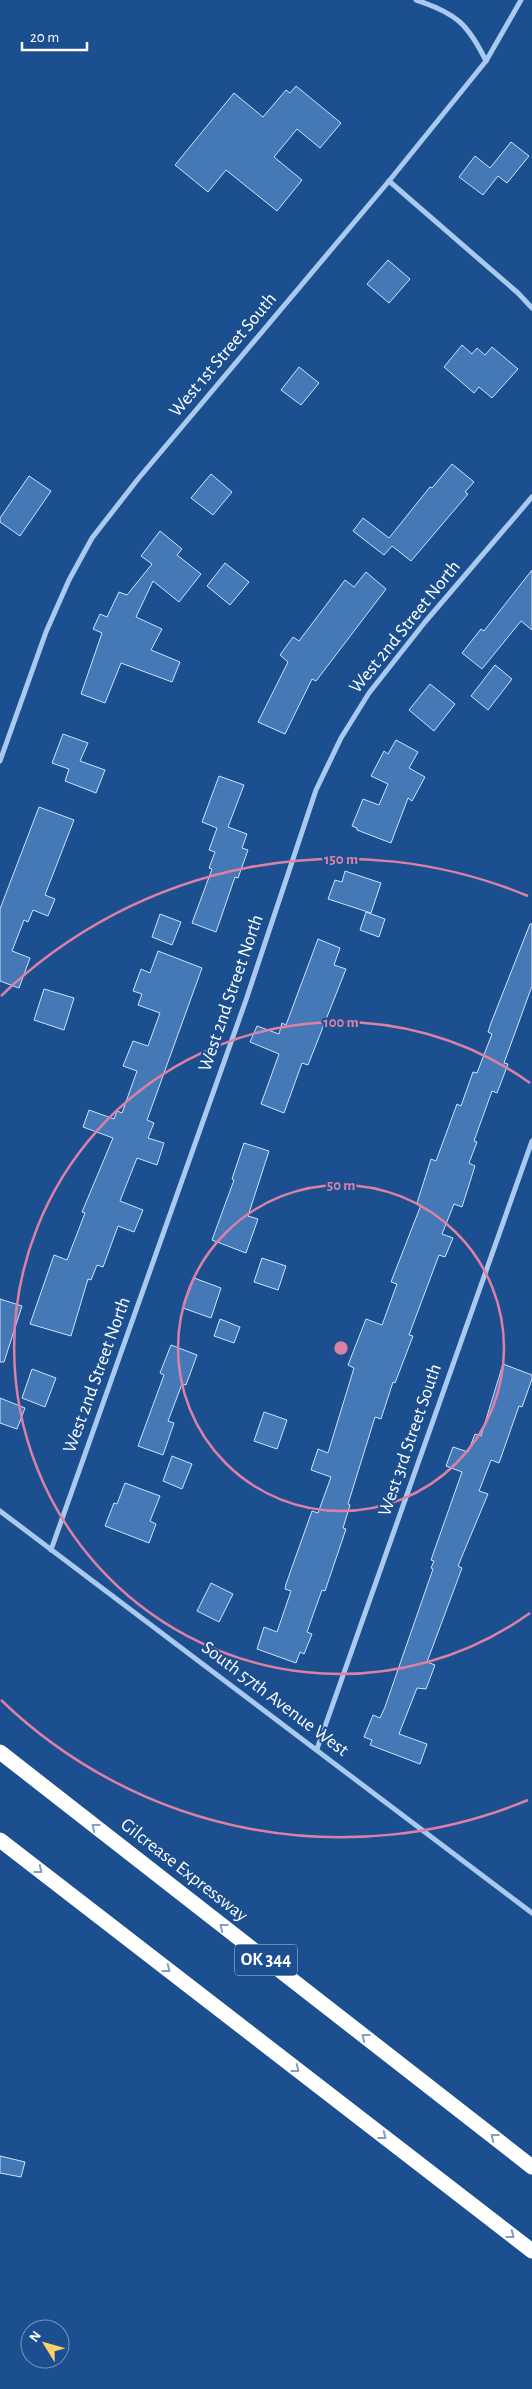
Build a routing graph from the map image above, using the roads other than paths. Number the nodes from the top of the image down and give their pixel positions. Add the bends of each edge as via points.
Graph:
1 (416, 0) edge
2 (521, 0) edge
3 (486, 61) junction
4 (390, 181) junction
5 (532, 308) edge
6 (532, 498) edge
7 (0, 761) edge
8 (532, 1141) edge
9 (0, 1511) edge
10 (51, 1550) junction
11 (317, 1749) junction
12 (0, 1752) edge
13 (0, 1840) edge
14 (532, 1912) edge
15 (532, 2167) edge
16 (532, 2251) edge

1 - 3 street via 438,7 460,21 473,36
2 - 3 street, West 1st Street South
3 - 4 street, West 1st Street South
4 - 5 street
4 - 7 street, West 1st Street South via 92,538 46,632
6 - 10 street, West 2nd Street North via 369,692 340,738 316,790 246,1000
8 - 11 street, West 3rd Street South
9 - 10 street, South 57th Avenue West
10 - 11 street, South 57th Avenue West
11 - 14 street, South 57th Avenue West
15 -> 12 highway, Gilcrease Expressway / OK 344
13 -> 16 highway

